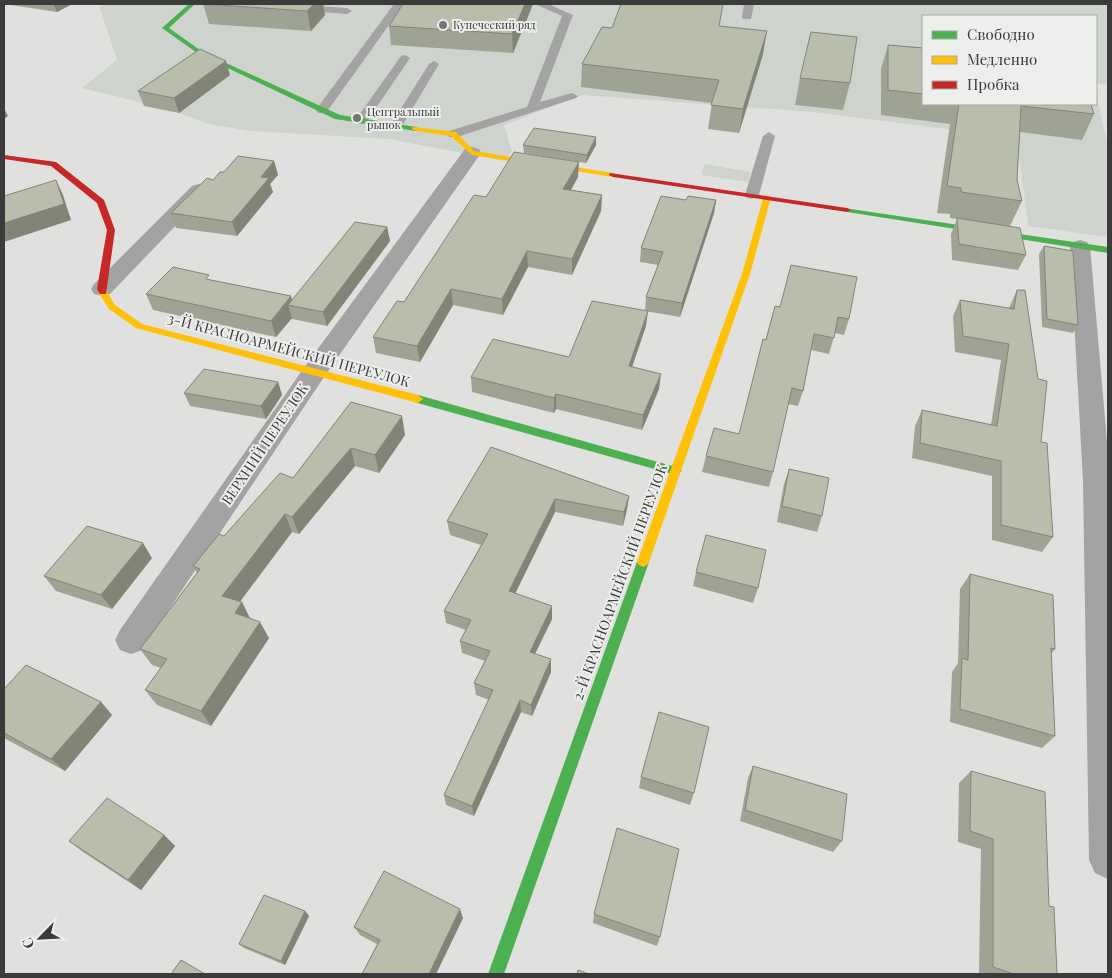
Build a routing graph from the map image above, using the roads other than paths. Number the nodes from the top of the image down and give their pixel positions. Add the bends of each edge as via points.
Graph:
1 (192, 4) edge
2 (399, 4) edge
3 (540, 4) edge
4 (545, 4) edge
5 (749, 4) edge
6 (290, 8) edge
7 (347, 11) dead end
8 (747, 17) dead end
9 (405, 58) dead end
10 (434, 64) dead end
11 (572, 96) dead end
12 (532, 108) junction
13 (322, 110) junction
14 (361, 121) junction
15 (396, 126) junction
16 (453, 134) junction
17 (769, 136) dead end
18 (472, 153) junction
19 (4, 157) edge
20 (203, 185) edge
21 (752, 195) junction
22 (767, 197) junction
23 (1080, 246) junction
24 (1108, 250) edge
25 (102, 289) junction
26 (315, 372) junction
27 (676, 471) junction
28 (1103, 482) edge
29 (132, 640) dead end
30 (1108, 860) edge
31 (496, 974) edge

1 - 13 street via 165,28 202,54
2 - 13 lane
3 - 4 lane
4 - 12 lane via 568,15
5 - 8 lane
6 - 7 lane
9 - 14 lane
10 - 15 lane
11 - 12 lane
12 - 16 lane
13 - 14 street via 338,118
14 - 15 street
15 - 16 street
16 - 18 street
17 - 21 lane
18 - 21 street
18 - 26 street, ВЕРХНИЙ ПЕРЕУЛОК
19 - 25 street via 53,164 101,202 111,230
20 - 25 street
21 - 22 street
22 - 23 street
22 - 27 street, 2-Й КРАСНОАРМЕЙСКИЙ ПЕРЕУЛОК via 746,274
23 - 24 street
23 - 28 street
25 - 26 street, 3-Й КРАСНОАРМЕЙСКИЙ ПЕРЕУЛОК via 112,307 139,326
26 - 27 street, 3-Й КРАСНОАРМЕЙСКИЙ ПЕРЕУЛОК
26 - 29 street, ВЕРХНИЙ ПЕРЕУЛОК
27 - 31 street, 2-Й КРАСНОАРМЕЙСКИЙ ПЕРЕУЛОК
28 - 30 street

